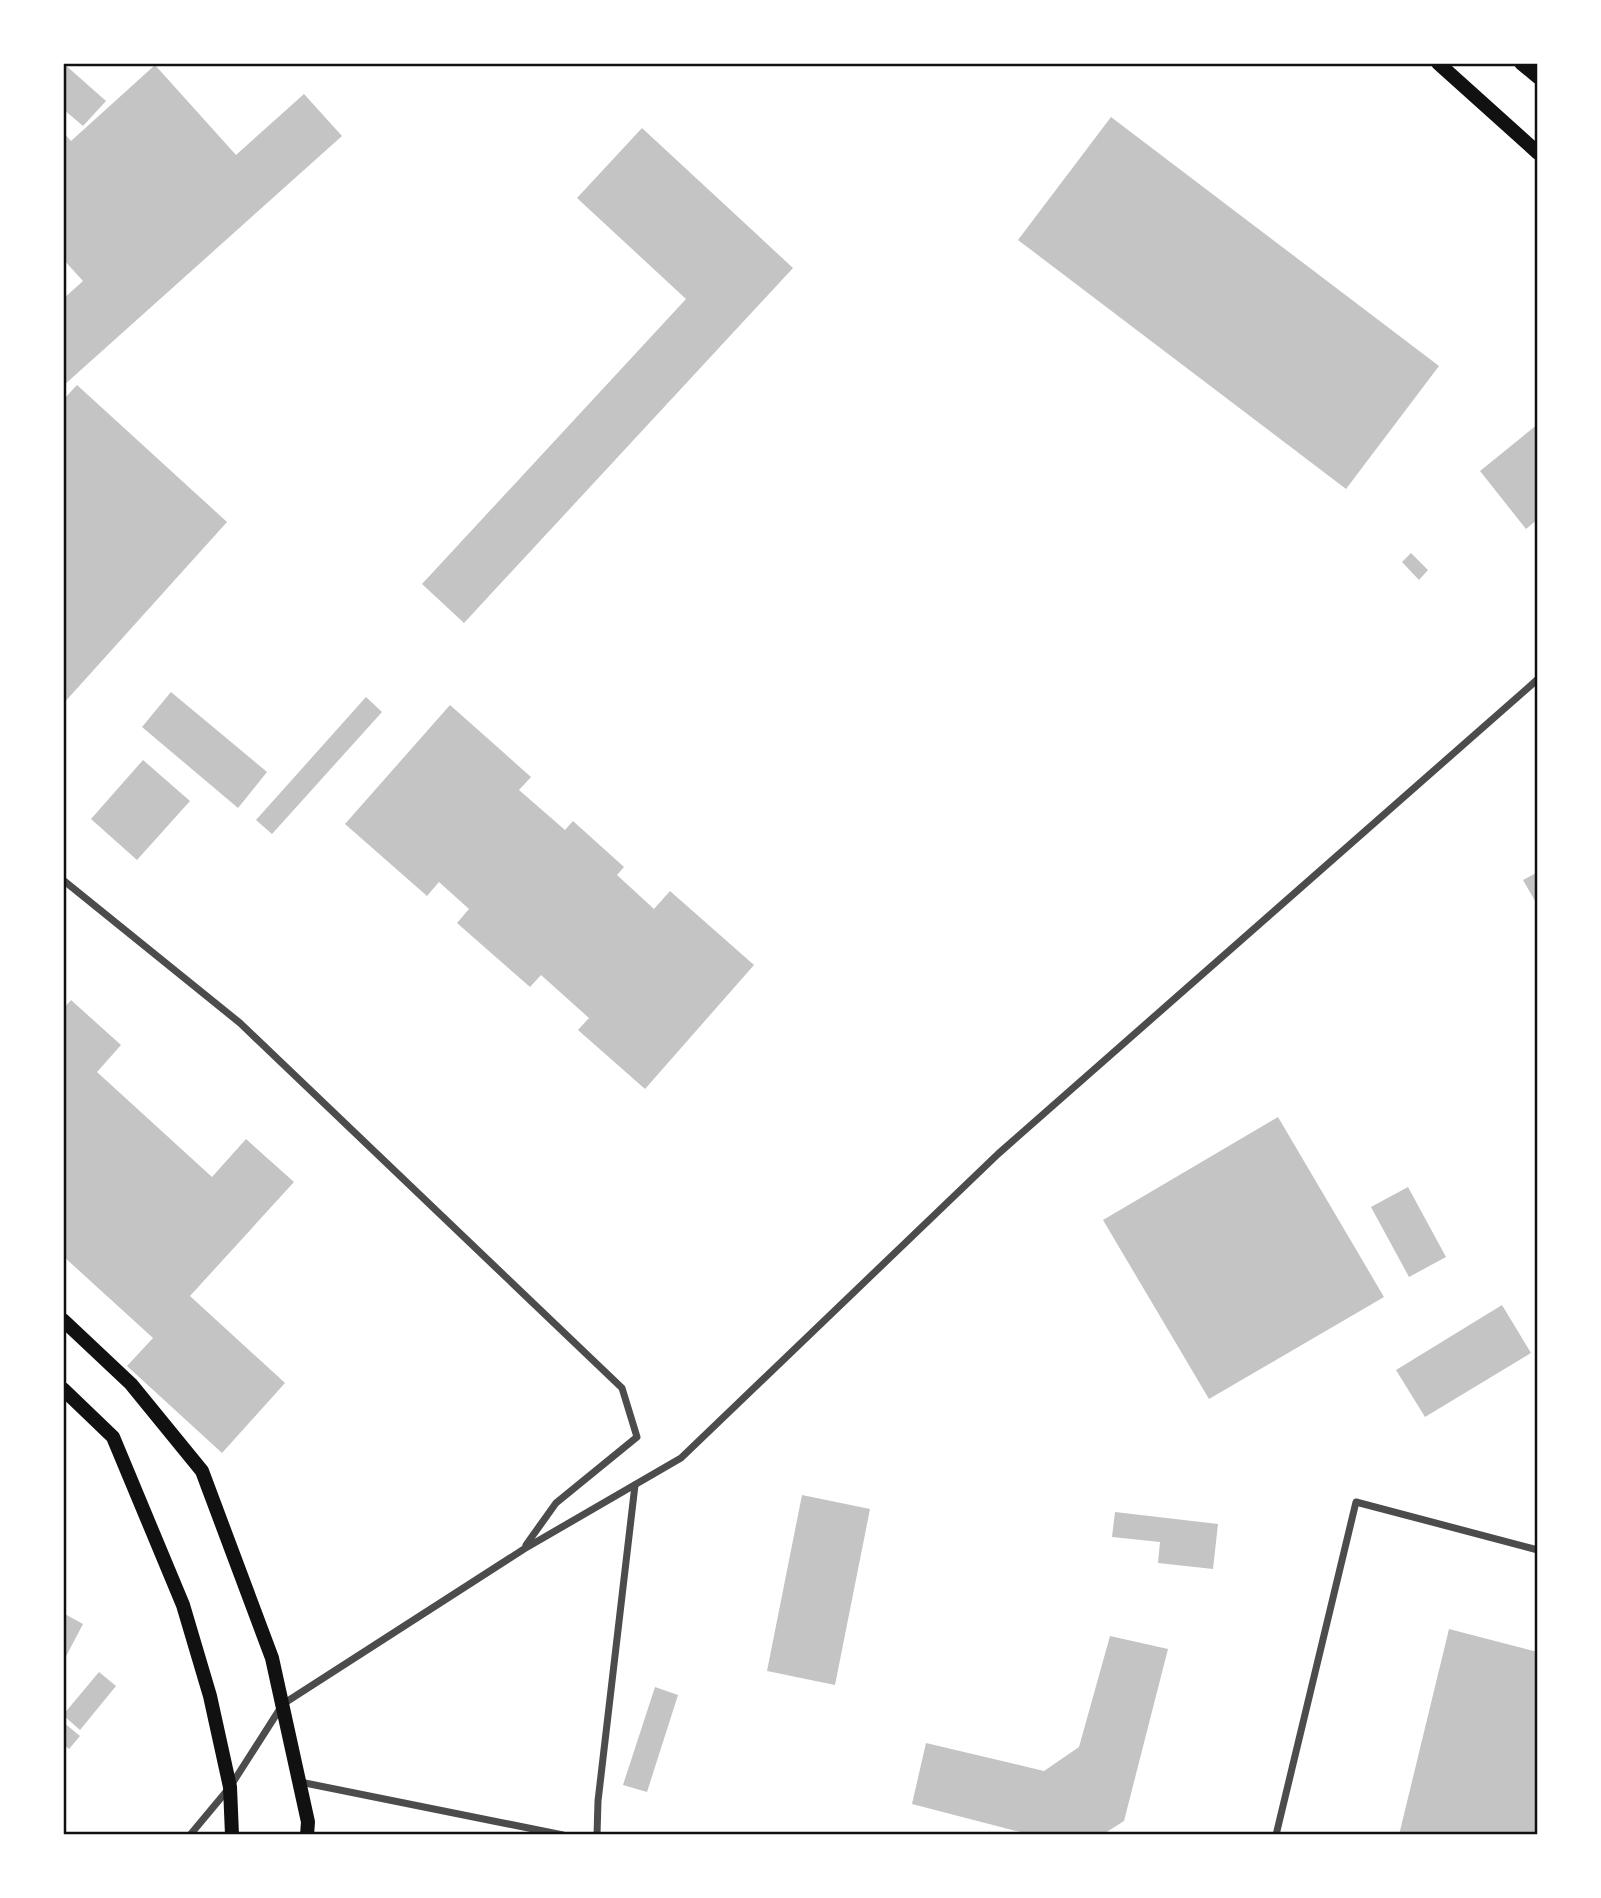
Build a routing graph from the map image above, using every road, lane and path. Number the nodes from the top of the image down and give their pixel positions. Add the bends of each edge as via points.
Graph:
1 (1438, 63) edge
2 (1521, 63) edge
3 (1538, 77) edge
4 (1538, 153) edge
5 (1538, 679) edge
6 (63, 880) edge
7 (63, 1320) edge
8 (63, 1389) edge
9 (635, 1485) junction
10 (524, 1549) junction
11 (1538, 1550) edge
12 (283, 1704) junction
13 (299, 1782) junction
14 (230, 1787) junction
15 (190, 1835) edge
16 (232, 1835) edge
17 (307, 1835) edge
18 (563, 1835) edge
19 (597, 1835) edge
20 (1276, 1835) edge

1 - 4 main road
2 - 3 main road
5 - 9 street via 998,1154 681,1458
6 - 10 street via 240,1023 622,1388 637,1437 556,1503
7 - 12 main road via 131,1384 202,1471 272,1658
8 - 14 main road via 113,1437 178,1592 210,1696
9 - 10 street
9 - 19 street
10 - 12 street
11 - 20 street via 1356,1502
12 - 13 main road
12 - 14 street
13 - 17 main road
13 - 18 street
14 - 15 street
14 - 16 main road

